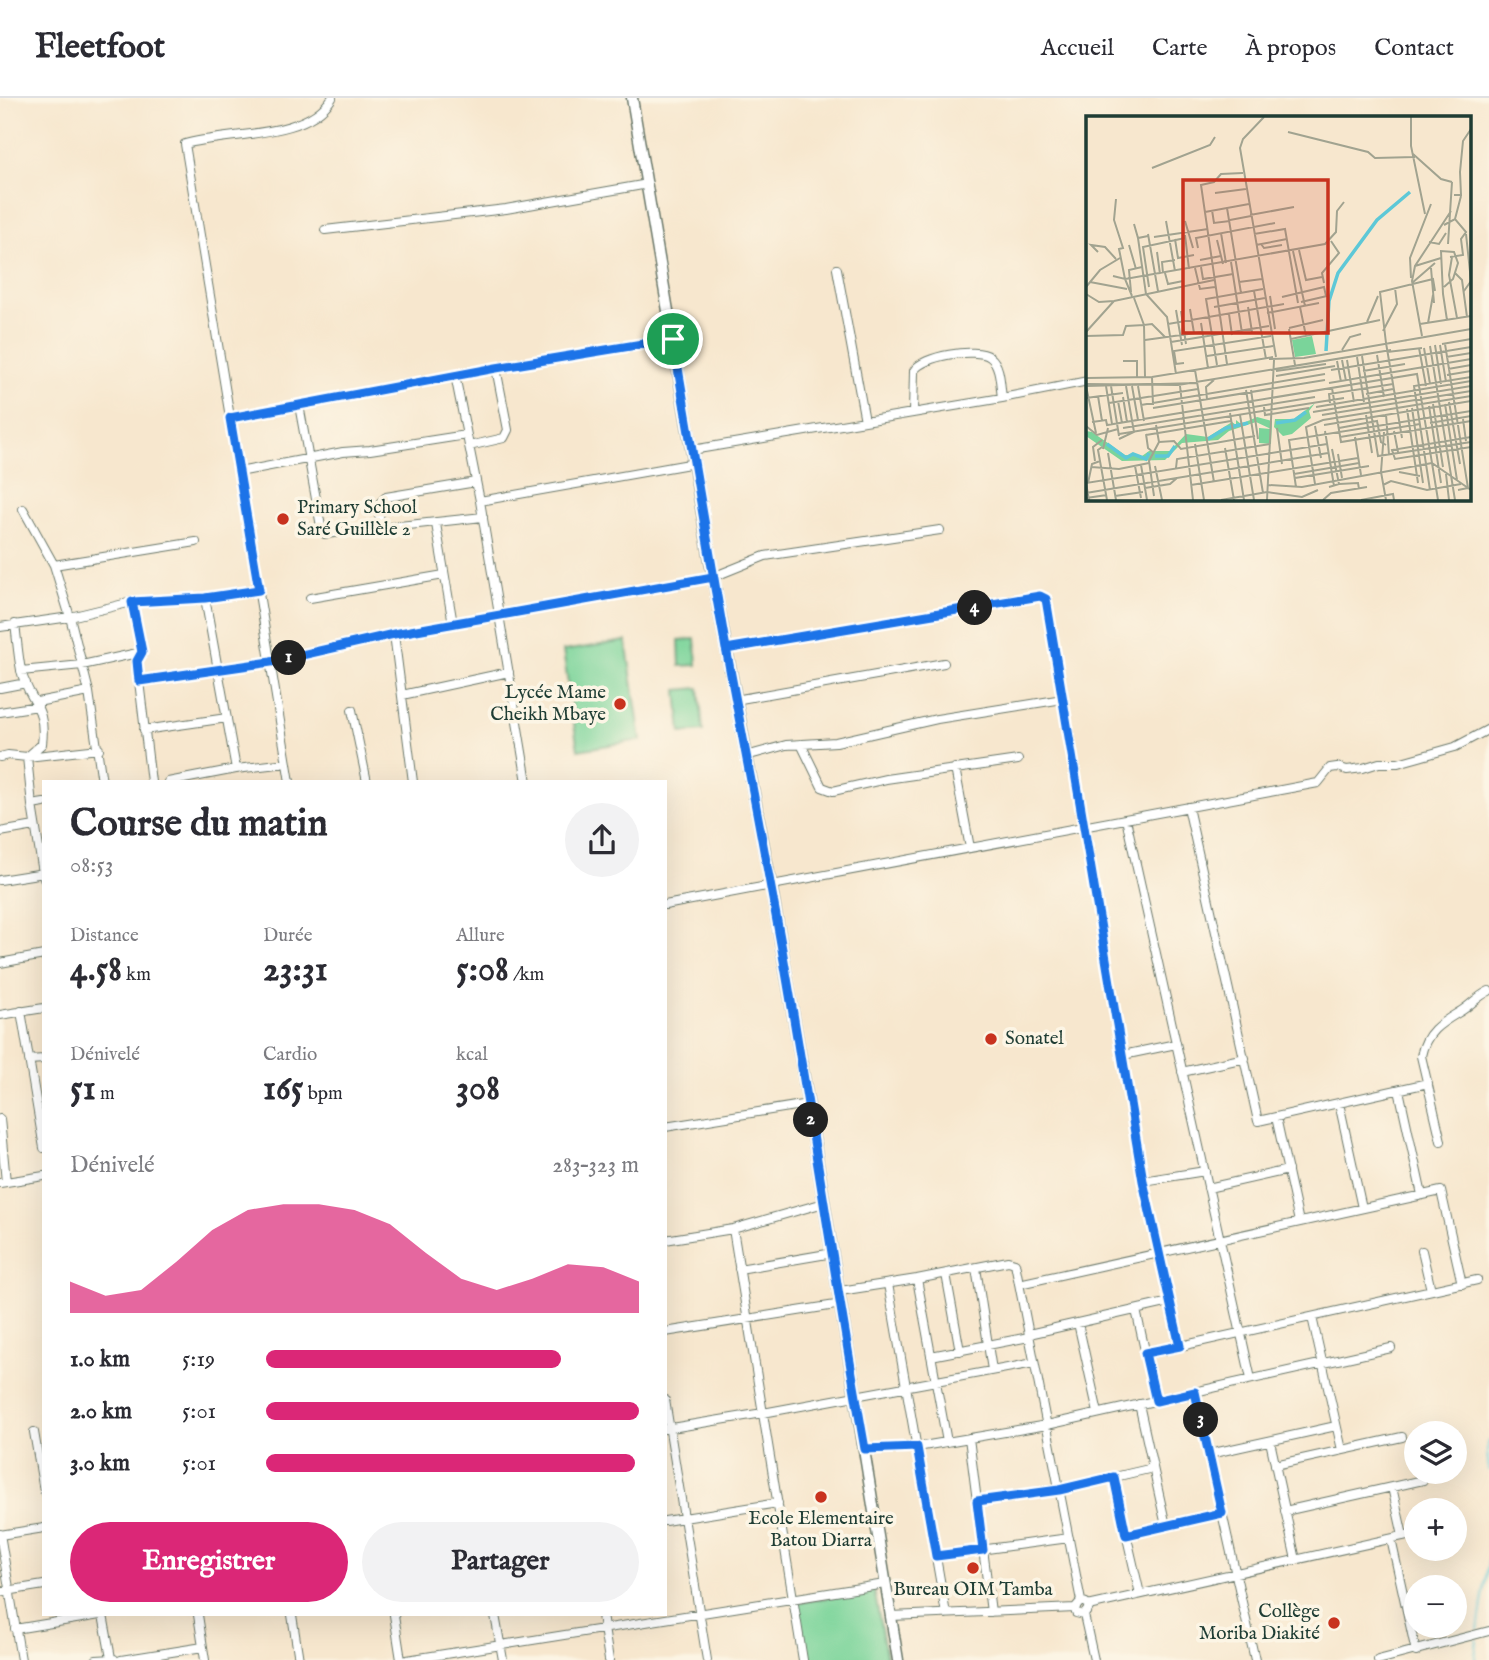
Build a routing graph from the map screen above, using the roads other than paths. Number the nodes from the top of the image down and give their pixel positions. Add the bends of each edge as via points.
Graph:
1 (332, 98) edge
2 (632, 98) edge
3 (648, 184) junction
4 (325, 230) dead end
5 (837, 269) dead end
6 (673, 339) junction
7 (496, 368) junction
8 (455, 375) junction
9 (1086, 381) edge
10 (1002, 398) junction
11 (299, 405) junction
12 (913, 413) junction
13 (230, 418) junction
14 (865, 421) junction
15 (467, 435) junction
16 (469, 446) junction
17 (692, 450) junction
18 (309, 458) junction
19 (695, 463) junction
20 (239, 472) junction
21 (476, 482) junction
22 (480, 501) junction
23 (23, 509) dead end
24 (483, 517) junction
25 (436, 524) junction
26 (381, 530) junction
27 (940, 530) dead end
28 (196, 542) dead end
29 (54, 565) junction
30 (444, 575) junction
31 (713, 577) junction
32 (259, 590) junction
33 (205, 598) junction
34 (310, 598) dead end
35 (132, 602) junction
36 (500, 615) junction
37 (70, 617) junction
38 (453, 624) junction
39 (15, 625) junction
40 (0, 626) edge
41 (394, 634) junction
42 (726, 649) junction
43 (142, 652) junction
44 (271, 662) junction
45 (944, 663) dead end
46 (82, 664) junction
47 (21, 671) junction
48 (218, 671) junction
49 (509, 672) junction
50 (139, 681) junction
51 (26, 684) junction
52 (0, 688) edge
53 (89, 692) junction
54 (402, 695) junction
55 (1063, 699) junction
56 (736, 701) junction
57 (37, 704) junction
58 (352, 710) dead end
59 (0, 712) edge
60 (227, 718) junction
61 (1489, 729) edge
62 (144, 730) junction
63 (801, 744) junction
64 (99, 749) junction
65 (746, 755) junction
66 (0, 757) edge
67 (27, 757) junction
68 (1018, 760) dead end
69 (287, 763) junction
70 (955, 768) junction
71 (236, 769) junction
72 (102, 780) edge
73 (151, 780) edge
74 (183, 780) edge
75 (290, 780) edge
76 (367, 780) edge
77 (414, 780) edge
78 (527, 780) edge
79 (42, 803) edge
80 (32, 804) junction
81 (1188, 807) junction
82 (1126, 819) junction
83 (35, 826) junction
84 (1085, 827) junction
85 (0, 832) edge
86 (970, 848) junction
87 (42, 867) edge
88 (42, 873) edge
89 (0, 880) edge
90 (771, 886) junction
91 (667, 905) edge
92 (42, 955) edge
93 (0, 962) edge
94 (1489, 991) edge
95 (42, 1008) edge
96 (21, 1012) junction
97 (0, 1015) edge
98 (1176, 1044) junction
99 (1123, 1055) junction
100 (1245, 1058) junction
101 (42, 1059) edge
102 (29, 1060) junction
103 (1182, 1072) junction
104 (1428, 1083) junction
105 (42, 1086) edge
106 (34, 1088) junction
107 (1399, 1090) junction
108 (1339, 1103) junction
109 (808, 1104) junction
110 (1276, 1117) junction
111 (0, 1119) edge
112 (667, 1127) edge
113 (1, 1129) edge
114 (42, 1136) edge
115 (1441, 1141) dead end
116 (1288, 1170) junction
117 (1205, 1171) junction
118 (42, 1176) edge
119 (1143, 1181) junction
120 (3, 1182) edge
121 (1209, 1188) junction
122 (1422, 1195) junction
123 (824, 1203) junction
124 (1362, 1208) junction
125 (1299, 1222) junction
126 (733, 1229) junction
127 (667, 1240) edge
128 (1220, 1240) junction
129 (1422, 1251) dead end
130 (833, 1253) junction
131 (1159, 1253) junction
132 (976, 1268) junction
133 (739, 1269) junction
134 (946, 1274) junction
135 (917, 1279) junction
136 (1477, 1280) dead end
137 (1461, 1283) junction
138 (888, 1284) junction
139 (1019, 1284) junction
140 (1431, 1290) junction
141 (840, 1292) junction
142 (1170, 1303) junction
143 (842, 1304) junction
144 (1136, 1310) junction
145 (1312, 1317) junction
146 (748, 1319) junction
147 (1078, 1323) junction
148 (667, 1332) edge
149 (1241, 1332) junction
150 (1029, 1336) junction
151 (988, 1345) junction
152 (1180, 1346) junction
153 (1391, 1348) dead end
154 (960, 1351) junction
155 (1145, 1353) junction
156 (931, 1356) junction
157 (1034, 1363) junction
158 (1322, 1364) junction
159 (992, 1370) junction
160 (1251, 1379) junction
161 (936, 1380) junction
162 (906, 1386) junction
163 (1195, 1392) junction
164 (855, 1394) junction
165 (1156, 1401) junction
166 (1139, 1404) junction
167 (763, 1413) junction
168 (1098, 1413) junction
169 (1046, 1425) junction
170 (1336, 1426) junction
171 (667, 1428) edge
172 (34, 1432) dead end
173 (1402, 1437) dead end
174 (969, 1438) junction
175 (1270, 1441) junction
176 (947, 1442) junction
177 (917, 1447) junction
178 (865, 1449) junction
179 (1342, 1450) junction
180 (1209, 1454) junction
181 (1275, 1465) junction
182 (1153, 1468) junction
183 (1114, 1477) junction
184 (42, 1479) edge
185 (1405, 1484) edge
186 (1392, 1487) junction
187 (1059, 1490) junction
188 (977, 1501) junction
189 (778, 1503) junction
190 (1285, 1511) junction
191 (1222, 1513) junction
192 (684, 1518) junction
193 (667, 1521) edge
194 (1166, 1526) junction
195 (42, 1528) edge
196 (0, 1535) edge
197 (1126, 1535) junction
198 (1403, 1536) joint
199 (1069, 1538) junction
200 (1391, 1539) junction
201 (983, 1550) junction
202 (936, 1556) junction
203 (1296, 1560) junction
204 (1236, 1573) junction
205 (885, 1584) junction
206 (42, 1585) edge
207 (5, 1591) edge
208 (1140, 1594) junction
209 (793, 1598) junction
210 (1082, 1605) junction
211 (991, 1612) junction
212 (700, 1613) junction
213 (946, 1614) junction
214 (90, 1616) edge
215 (102, 1616) edge
216 (198, 1616) edge
217 (292, 1616) edge
218 (394, 1616) edge
219 (495, 1616) edge
220 (602, 1616) edge
221 (891, 1616) junction
222 (65, 1618) edge
223 (15, 1629) junction
224 (604, 1629) junction
225 (1489, 1631) edge
226 (500, 1645) junction
227 (203, 1647) junction
228 (1416, 1652) junction
229 (116, 1659) edge
230 (21, 1660) edge
231 (96, 1660) edge
232 (205, 1660) edge
233 (299, 1660) edge
234 (401, 1660) edge
235 (407, 1660) edge
236 (503, 1660) edge
237 (609, 1660) edge
238 (708, 1660) edge
239 (803, 1660) edge
240 (898, 1660) edge
241 (1094, 1660) edge
242 (1255, 1660) edge
243 (1378, 1660) edge

1 - 13 street via 326,108 304,122 185,144
2 - 3 main road
3 - 4 street via 506,209
3 - 6 main road
5 - 14 street
6 - 7 street
6 - 17 main road
7 - 8 street
7 - 16 street via 508,430 504,438
8 - 11 street
8 - 15 street
9 - 10 street
10 - 12 street
10 - 12 street via 991,358 982,353 959,354 917,365
11 - 13 street
11 - 18 street
12 - 14 street
13 - 20 street
14 - 17 street
15 - 16 street
15 - 18 street
16 - 21 street
17 - 19 main road
18 - 20 street
18 - 26 street via 324,534
19 - 22 street
19 - 31 main road
20 - 32 street
21 - 22 street
21 - 26 street via 386,497 378,505
22 - 24 street
23 - 29 street
24 - 25 street
24 - 36 street
25 - 26 street
25 - 30 street
27 - 31 street via 765,556
28 - 29 street
29 - 37 street
30 - 34 street
30 - 38 street
31 - 36 street
31 - 42 main road
32 - 33 street
32 - 44 street
33 - 35 street
33 - 48 street
35 - 37 street
35 - 43 street
36 - 38 street
36 - 49 street
37 - 39 street
37 - 46 street
38 - 41 street
39 - 40 street
39 - 47 street
41 - 44 street
41 - 54 street
42 - 55 street via 1040,596 1046,599
42 - 56 main road
43 - 46 street
43 - 50 street via 137,661
44 - 48 street
44 - 69 street
45 - 56 street
46 - 47 street
46 - 53 street
47 - 51 street
48 - 50 street
48 - 60 street
49 - 54 street
49 - 78 street
50 - 62 street
51 - 52 street
51 - 57 street
53 - 57 street
53 - 64 street
54 - 77 street
55 - 63 street via 937,719 836,742
55 - 84 street
56 - 65 main road
57 - 59 street
57 - 67 street via 44,726 42,744
58 - 76 street
60 - 62 street
60 - 71 street
61 - 81 street via 1455,747 1398,763 1330,768 1318,783
62 - 73 street
63 - 65 street
63 - 70 street via 825,790
64 - 67 street
64 - 72 street
65 - 90 main road
66 - 67 street
67 - 80 street
68 - 70 street
69 - 71 street
69 - 75 street
70 - 86 street
71 - 74 street
79 - 80 street
80 - 83 street
81 - 82 street
81 - 100 street
82 - 84 street
82 - 98 street
83 - 85 street
83 - 87 street
84 - 86 street
84 - 99 street
86 - 90 street
88 - 89 street
90 - 91 street
90 - 109 main road
92 - 93 street
94 - 104 street via 1438,1024 1424,1043 1421,1056
95 - 96 street
96 - 97 street
96 - 102 street
98 - 99 street
98 - 103 street
99 - 119 street
100 - 103 street
100 - 110 street via 1258,1121
101 - 102 street
102 - 106 street
103 - 117 street
104 - 107 street
104 - 115 street
105 - 106 street
106 - 114 street
107 - 108 street
107 - 122 street
108 - 110 street
108 - 124 street
109 - 112 street
109 - 123 main road
110 - 116 street
111 - 113 street
113 - 120 street
116 - 121 street
116 - 125 street
117 - 119 street
117 - 121 street
118 - 120 street
119 - 131 street
121 - 128 street
122 - 124 street
122 - 137 street via 1441,1191
123 - 126 street
123 - 130 main road
124 - 125 street
125 - 128 street
126 - 127 street
126 - 133 street
128 - 131 street
128 - 149 street
129 - 140 street
130 - 133 street
130 - 141 main road
131 - 139 street
131 - 142 street
132 - 134 street
132 - 139 street via 1011,1261
132 - 151 street
133 - 146 street
134 - 135 street
134 - 154 street
135 - 138 street
135 - 156 street
136 - 137 street
137 - 140 street
138 - 141 street
138 - 162 street
139 - 150 street
140 - 145 street
141 - 143 main road
142 - 144 street
142 - 152 street
143 - 146 street
143 - 164 main road
144 - 147 street
144 - 155 street
145 - 149 street
145 - 158 street
146 - 148 street
146 - 167 street
147 - 150 street
147 - 168 street
149 - 152 street
149 - 160 street
150 - 151 street
150 - 157 street
151 - 154 street
151 - 159 street
152 - 155 street
153 - 158 street
154 - 156 street
155 - 165 street
156 - 161 street
157 - 159 street
157 - 169 street
158 - 160 street
158 - 170 street
159 - 161 street
160 - 163 street
161 - 162 street
161 - 176 street
162 - 164 street
162 - 177 street
163 - 165 street
163 - 180 street
164 - 167 street
164 - 178 main road
165 - 166 street
166 - 168 street
166 - 182 street
167 - 171 street
167 - 189 street
168 - 169 street
169 - 174 street
169 - 187 street
170 - 175 street
170 - 179 street
171 - 192 street
172 - 184 street
173 - 179 street
174 - 176 street
174 - 188 street
175 - 180 street
175 - 181 street
176 - 177 street
177 - 178 street
177 - 202 street
178 - 205 main road
179 - 181 street
180 - 191 street
181 - 190 street
182 - 183 street
182 - 194 street
183 - 187 street
183 - 197 street
185 - 186 street
186 - 190 street
186 - 198 street
187 - 188 street
187 - 199 street
188 - 201 street
189 - 192 street
189 - 209 street
190 - 203 street
191 - 194 street
191 - 204 street
192 - 193 street
192 - 212 street
194 - 197 street
195 - 196 street
196 - 207 street
197 - 208 street
198 - 200 street
199 - 201 street
199 - 210 street
200 - 203 street
200 - 228 street
201 - 202 street
201 - 211 street
202 - 213 street
203 - 204 street
204 - 208 street
204 - 242 street
205 - 209 street
205 - 221 main road
206 - 207 street
207 - 223 street
208 - 210 street
209 - 212 street
209 - 239 street
210 - 211 street
210 - 241 street via 1089,1611 1084,1615
211 - 213 street
212 - 224 street
212 - 238 street
213 - 221 street
214 - 222 street
215 - 229 street
216 - 227 street
217 - 233 street
218 - 234 street
219 - 226 street
220 - 224 street
221 - 240 main road
222 - 223 street
223 - 230 street
224 - 226 street
224 - 237 street
225 - 228 street
226 - 235 street
226 - 236 street
227 - 229 street
227 - 232 street
228 - 243 street
229 - 231 street

